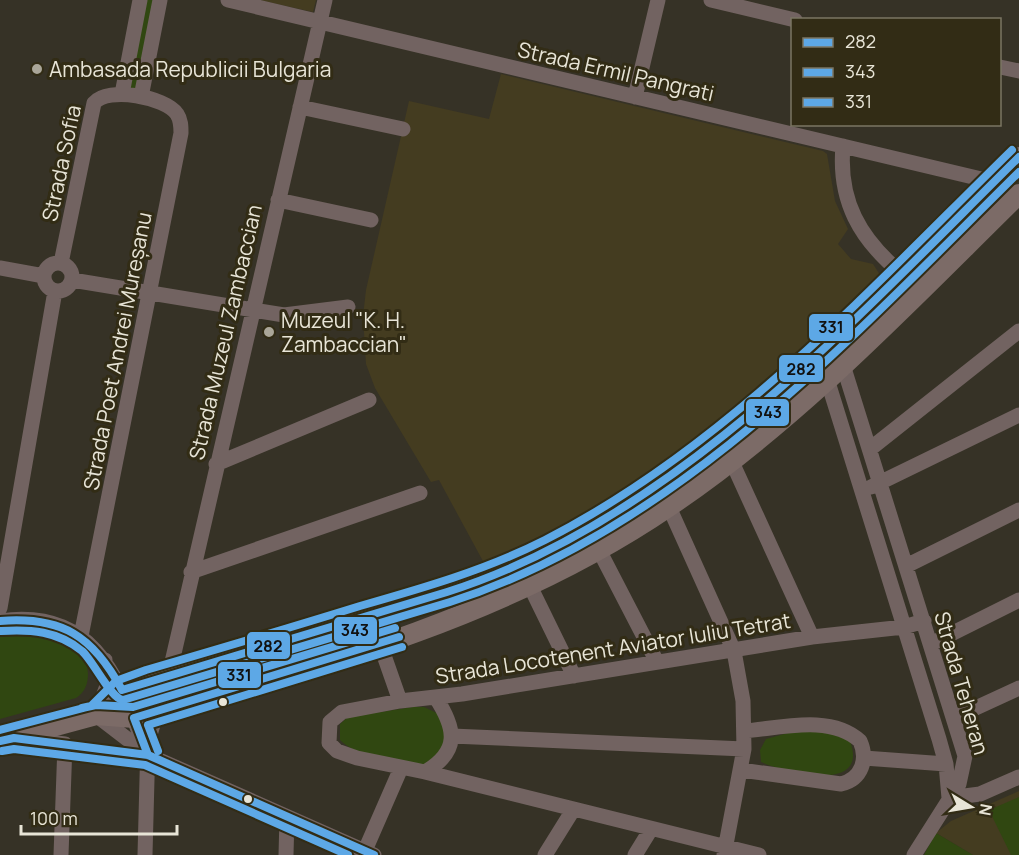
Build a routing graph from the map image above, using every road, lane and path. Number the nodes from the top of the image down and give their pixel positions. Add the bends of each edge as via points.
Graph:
1 (140, 0) edge
2 (160, 0) edge
3 (228, 0) edge
4 (325, 0) edge
5 (658, 0) edge
6 (711, 0) edge
7 (791, 19) edge
8 (320, 22) junction
9 (1001, 67) edge
10 (1019, 71) edge
11 (122, 94) junction
12 (635, 97) junction
13 (141, 98) junction
14 (300, 107) junction
15 (403, 129) dead end
16 (843, 146) junction
17 (1019, 158) edge
18 (994, 182) junction
19 (1018, 195) edge
20 (278, 200) junction
21 (371, 220) dead end
22 (61, 263) junction
23 (0, 268) edge
24 (901, 273) junction
25 (44, 276) junction
26 (72, 280) junction
27 (55, 291) junction
28 (150, 294) junction
29 (348, 307) dead end
30 (251, 311) junction
31 (1019, 332) edge
32 (822, 351) junction
33 (843, 365) junction
34 (828, 379) junction
35 (369, 400) dead end
36 (1019, 415) edge
37 (870, 448) junction
38 (732, 462) junction
39 (216, 464) junction
40 (880, 483) junction
41 (863, 491) junction
42 (420, 493) dead end
43 (669, 507) junction
44 (1019, 510) edge
45 (599, 550) junction
46 (906, 566) junction
47 (191, 572) junction
48 (2, 583) edge
49 (530, 586) junction
50 (1019, 600) edge
51 (0, 608) edge
52 (0, 621) edge
53 (924, 621) junction
54 (904, 627) junction
55 (81, 636) junction
56 (812, 637) junction
57 (380, 644) junction
58 (931, 644) junction
59 (734, 651) junction
60 (105, 660) junction
61 (657, 662) junction
62 (169, 675) junction
63 (574, 676) junction
64 (1019, 688) edge
65 (122, 690) junction
66 (436, 698) junction
67 (400, 701) junction
68 (157, 712) junction
69 (96, 715) junction
70 (134, 718) junction
71 (954, 718) junction
72 (745, 731) junction
73 (452, 736) junction
74 (7, 739) edge
75 (744, 749) junction
76 (148, 755) junction
77 (864, 758) junction
78 (946, 764) junction
79 (401, 768) junction
80 (741, 770) junction
81 (425, 772) junction
82 (1019, 777) edge
83 (949, 798) junction
84 (573, 810) junction
85 (287, 817) junction
86 (651, 829) junction
87 (726, 851) edge
88 (367, 853) edge
89 (62, 855) edge
90 (145, 855) edge
91 (286, 855) edge
92 (545, 855) edge
93 (635, 855) edge
94 (759, 855) edge
95 (914, 855) edge

1 - 11 street
2 - 13 street
3 - 8 street, Strada Ermil Pangrati
4 - 8 street, Strada Muzeul Zambaccian
5 - 12 street
6 - 7 street
8 - 12 street, Strada Ermil Pangrati
8 - 14 street, Strada Muzeul Zambaccian
9 - 10 street
11 - 13 street, Strada Poet Andrei Mureșanu
11 - 22 street, Strada Sofia via 102,96 91,108
12 - 16 street, Strada Ermil Pangrati
13 - 28 street, Strada Poet Andrei Mureșanu via 171,109 181,123
14 - 15 street
14 - 20 street, Strada Muzeul Zambaccian
16 - 18 street, Strada Ermil Pangrati
16 - 24 street via 841,167 856,223 875,251
17 - 18 main road
18 - 19 street, Strada Ermil Pangrati
18 - 24 main road
19 - 33 main road
20 - 21 street
20 - 30 street, Strada Muzeul Zambaccian
22 - 25 street via 50,266
22 - 26 street via 69,267
23 - 25 street
24 - 32 main road
25 - 27 street via 48,287
26 - 27 street via 64,290
26 - 28 street
27 - 48 street
28 - 30 street
28 - 55 street, Strada Poet Andrei Mureșanu
29 - 30 street via 284,315
30 - 39 street, Strada Muzeul Zambaccian
31 - 37 street
32 - 33 street, Strada Teheran
32 - 34 street, Strada Teheran
32 - 62 main road via 748,417 654,488 591,526 495,575
33 - 34 main road
33 - 37 street, Strada Teheran
34 - 38 main road
34 - 41 street, Strada Teheran
35 - 39 street
36 - 40 street
37 - 40 street, Strada Teheran
38 - 43 main road
38 - 56 street
39 - 47 street, Strada Muzeul Zambaccian
40 - 41 street
40 - 46 street, Strada Teheran
41 - 54 street, Strada Teheran
42 - 47 street
43 - 45 main road
43 - 59 street
44 - 46 street
45 - 49 main road
45 - 61 street
46 - 53 street, Strada Teheran
47 - 62 street, Strada Muzeul Zambaccian
48 - 51 street
49 - 57 main road via 486,607
49 - 63 street
50 - 58 street
52 - 55 street via 39,621
53 - 54 street, Strada Locotenent Aviator Iuliu Tetrat
53 - 58 street, Strada Teheran
54 - 56 street, Strada Locotenent Aviator Iuliu Tetrat
54 - 78 street, Strada Teheran
55 - 60 street
56 - 59 street, Strada Locotenent Aviator Iuliu Tetrat
57 - 67 street
57 - 68 main road
58 - 71 street, Strada Teheran
59 - 61 street, Strada Locotenent Aviator Iuliu Tetrat
59 - 72 street
60 - 65 street
60 - 69 street via 107,686
61 - 63 street, Strada Locotenent Aviator Iuliu Tetrat
62 - 65 main road
63 - 66 street, Strada Locotenent Aviator Iuliu Tetrat
64 - 71 street
65 - 69 main road
65 - 70 street
66 - 67 street, Strada Locotenent Aviator Iuliu Tetrat
66 - 73 street via 447,714
67 - 79 street, Strada Locotenent Aviator Iuliu Tetrat via 342,712 330,722 328,738 346,756
68 - 70 main road
68 - 76 street via 149,735
69 - 70 main road
69 - 74 main road
69 - 76 street
70 - 76 street
71 - 83 street, Strada Teheran via 965,764 959,784
72 - 75 street
72 - 77 street via 836,728 860,741
73 - 75 street
73 - 81 street via 446,754
74 - 89 street via 65,744
75 - 80 street
76 - 85 street
76 - 90 street
77 - 78 street
77 - 80 street via 856,777 841,784
78 - 83 street, Strada Teheran
79 - 81 street
79 - 88 street
80 - 87 street
81 - 84 street
82 - 83 street via 980,794
83 - 95 street
84 - 86 street
84 - 92 street
85 - 88 street
85 - 91 street
86 - 87 street
86 - 93 street
87 - 94 street

